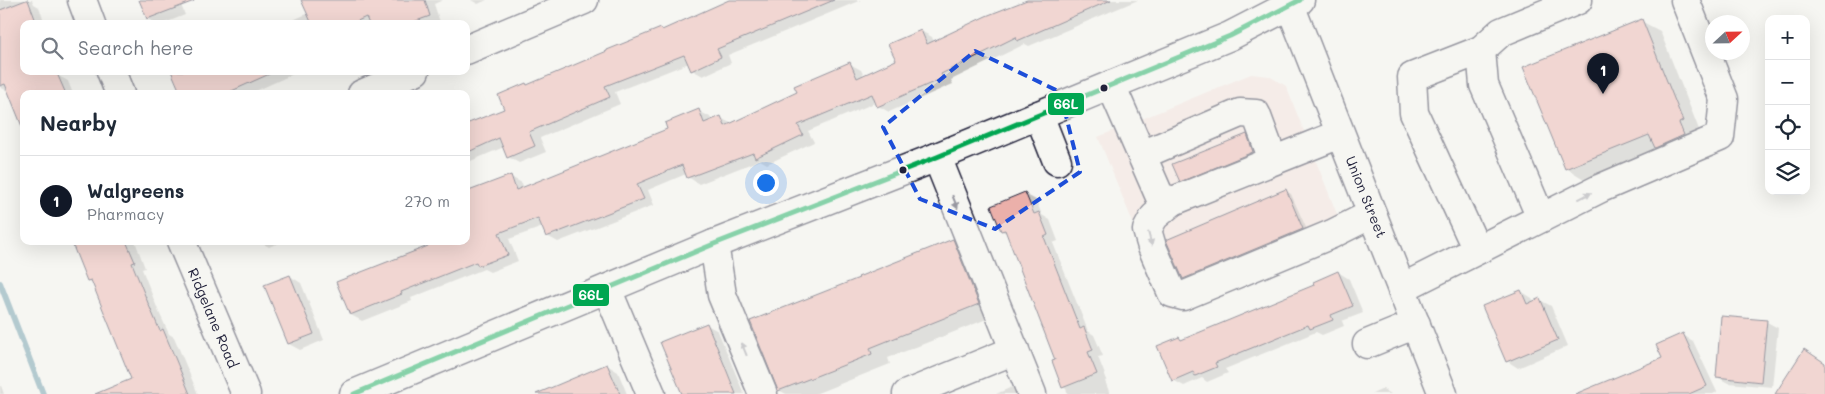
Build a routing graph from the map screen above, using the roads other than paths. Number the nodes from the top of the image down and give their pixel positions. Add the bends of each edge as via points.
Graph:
1 (82, 0) edge
2 (584, 0) edge
3 (1578, 0) edge
4 (1685, 0) edge
5 (1292, 2) edge
6 (90, 20) edge
7 (470, 48) edge
8 (1481, 50) junction
9 (113, 75) edge
10 (406, 75) edge
11 (1111, 85) junction
12 (118, 90) edge
13 (371, 90) edge
14 (1039, 115) junction
15 (1340, 134) junction
16 (1142, 155) junction
17 (937, 157) junction
18 (1274, 160) junction
19 (1057, 161) dead end
20 (1172, 201) junction
21 (1372, 214) junction
22 (1542, 218) junction
23 (714, 244) junction
24 (183, 245) edge
25 (1477, 250) junction
26 (1402, 288) junction
27 (607, 289) junction
28 (1416, 324) junction
29 (1367, 344) dead end
30 (1015, 350) junction
31 (246, 394) edge
32 (354, 394) edge
33 (651, 394) edge
34 (763, 394) edge
35 (907, 394) edge
36 (1032, 394) edge
37 (1444, 394) edge

1 - 6 street
2 - 7 street
3 - 8 street via 1501,32
22 -> 4 street via 1601,188 1720,137 1724,99
5 - 11 street via 1230,36
5 - 15 street, Union Street
8 - 22 street via 1484,85
8 - 25 street via 1412,77 1414,113
9 - 12 street
10 - 13 street
11 - 14 street
11 - 16 street
14 - 17 street
14 - 19 street
15 - 18 street
15 - 21 street, Union Street
16 - 18 street via 1240,113 1256,114
16 - 20 street via 1160,197
17 - 23 street
17 -> 30 street
18 - 20 street
20 -> 21 street via 1154,217 1147,230 1172,293 1183,296
21 - 26 street, Union Street
22 - 25 street
23 - 27 street
34 -> 23 street via 722,295
24 - 31 street, Ridgelane Road
25 - 26 street
26 - 28 street, Union Street
27 - 32 street
27 - 33 street
28 - 29 street
28 - 37 street, Union Street
30 - 35 street
30 - 36 street

